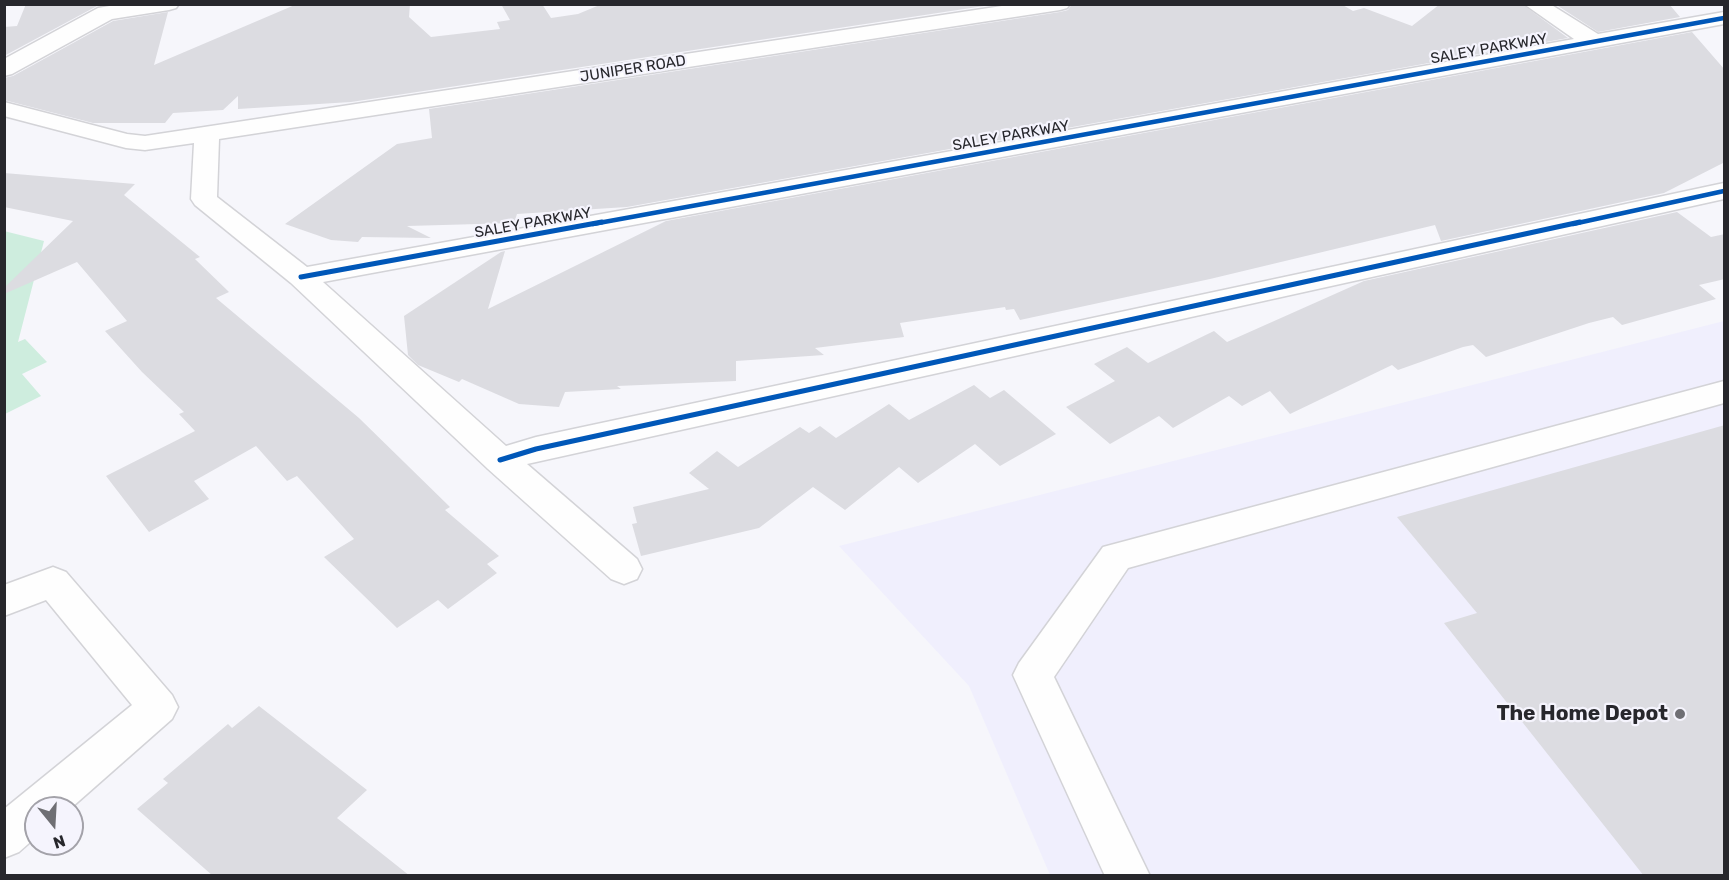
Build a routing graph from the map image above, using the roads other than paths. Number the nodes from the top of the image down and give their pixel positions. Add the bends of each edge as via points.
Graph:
1 (169, 4) edge
2 (1060, 4) edge
3 (1534, 4) edge
4 (1725, 18) edge
5 (1595, 42) junction
6 (4, 69) edge
7 (4, 109) edge
8 (207, 134) junction
9 (1725, 190) edge
10 (301, 277) junction
11 (1725, 392) edge
12 (500, 460) junction
13 (624, 568) dead end
14 (4, 601) edge
15 (52, 796) edge
16 (24, 820) edge
17 (4, 837) edge
18 (1128, 876) edge

1 - 6 street via 106,13
2 - 8 street, JUNIPER ROAD
3 - 5 street
4 - 5 street, SALEY PARKWAY
5 - 10 street, SALEY PARKWAY
7 - 8 street, JUNIPER ROAD via 126,141 145,143
8 - 10 street via 204,199
9 - 12 street via 675,418
10 - 12 street
11 - 18 street via 1116,557 1033,675
12 - 13 street
14 - 15 street via 53,582 158,707
16 - 17 street

